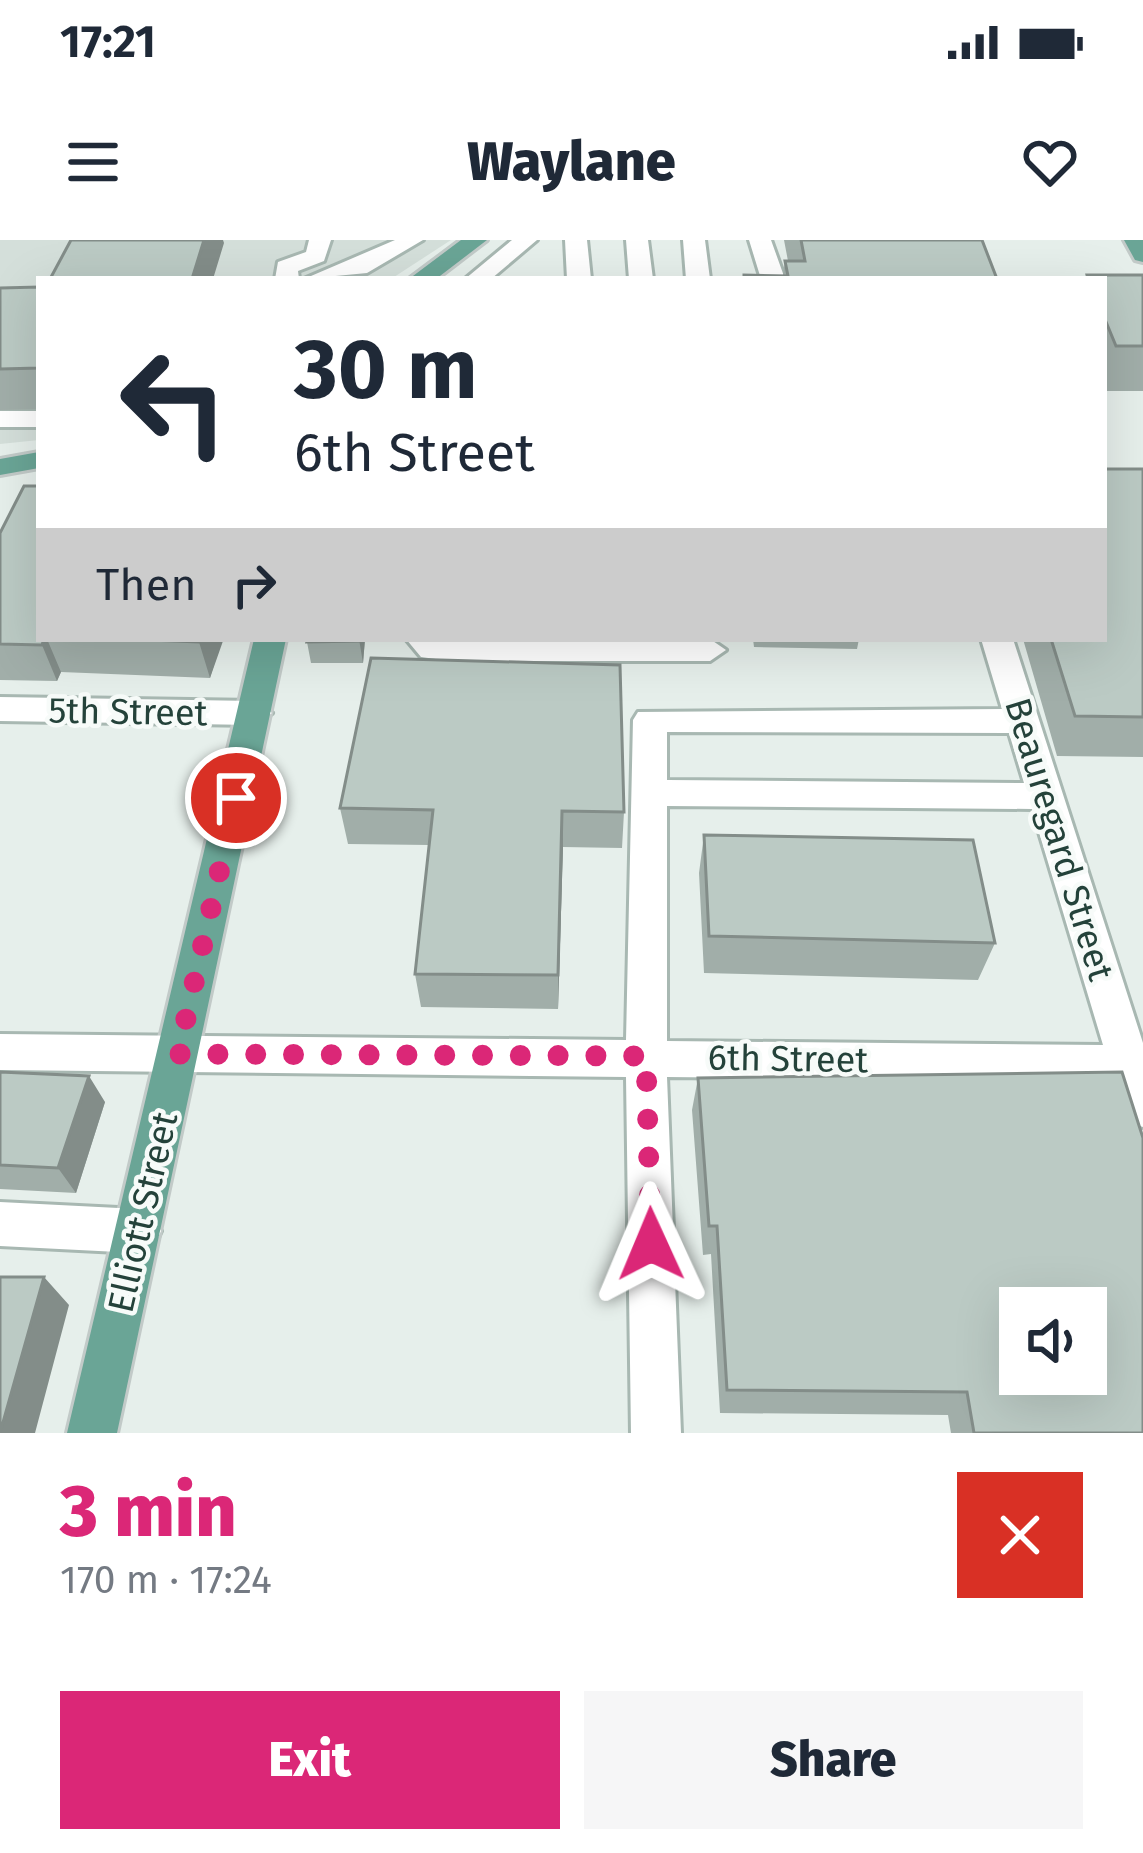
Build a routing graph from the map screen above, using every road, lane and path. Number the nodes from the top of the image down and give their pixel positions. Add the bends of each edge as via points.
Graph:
1 (320, 240) edge
2 (412, 240) edge
3 (476, 240) edge
4 (526, 240) edge
5 (576, 240) edge
6 (637, 240) edge
7 (694, 240) edge
8 (760, 240) edge
9 (1135, 240) edge
10 (1143, 254) edge
11 (287, 276) edge
12 (328, 276) edge
13 (425, 276) edge
14 (481, 276) edge
15 (579, 276) edge
16 (641, 276) edge
17 (698, 276) edge
18 (772, 276) edge
19 (0, 419) edge
20 (36, 419) edge
21 (36, 461) edge
22 (0, 468) edge
23 (36, 470) edge
24 (269, 642) edge
25 (425, 642) edge
26 (999, 642) edge
27 (625, 645) edge
28 (710, 650) dead end
29 (0, 710) edge
30 (255, 713) junction
31 (1023, 721) junction
32 (651, 793) junction
33 (1046, 796) junction
34 (0, 1052) edge
35 (178, 1054) junction
36 (646, 1056) junction
37 (1136, 1064) edge
38 (1143, 1108) edge
39 (0, 1224) edge
40 (138, 1232) junction
41 (92, 1433) edge
42 (656, 1433) edge

1 - 11 street via 316,256 286,267
2 - 12 street
3 - 13 main road
4 - 14 street
5 - 15 street
6 - 16 street
7 - 17 street
8 - 18 street
9 - 10 main road
19 - 20 street
21 - 22 main road
22 - 23 main road
24 - 30 main road, Elliott Street
25 - 27 street via 450,650
26 - 31 street, Beauregard Street
27 - 28 street
29 - 30 street, 5th Street
30 - 35 main road, Elliott Street
31 - 32 street via 650,720
31 - 33 street, Beauregard Street
32 - 33 street
32 - 36 street
33 - 37 street, Beauregard Street
34 - 35 street, 6th Street
35 - 36 street, 6th Street
35 - 40 main road, Elliott Street
36 - 37 street, 6th Street
36 - 42 street
37 - 38 street, Beauregard Street
39 - 40 street
40 - 41 main road, Elliott Street

